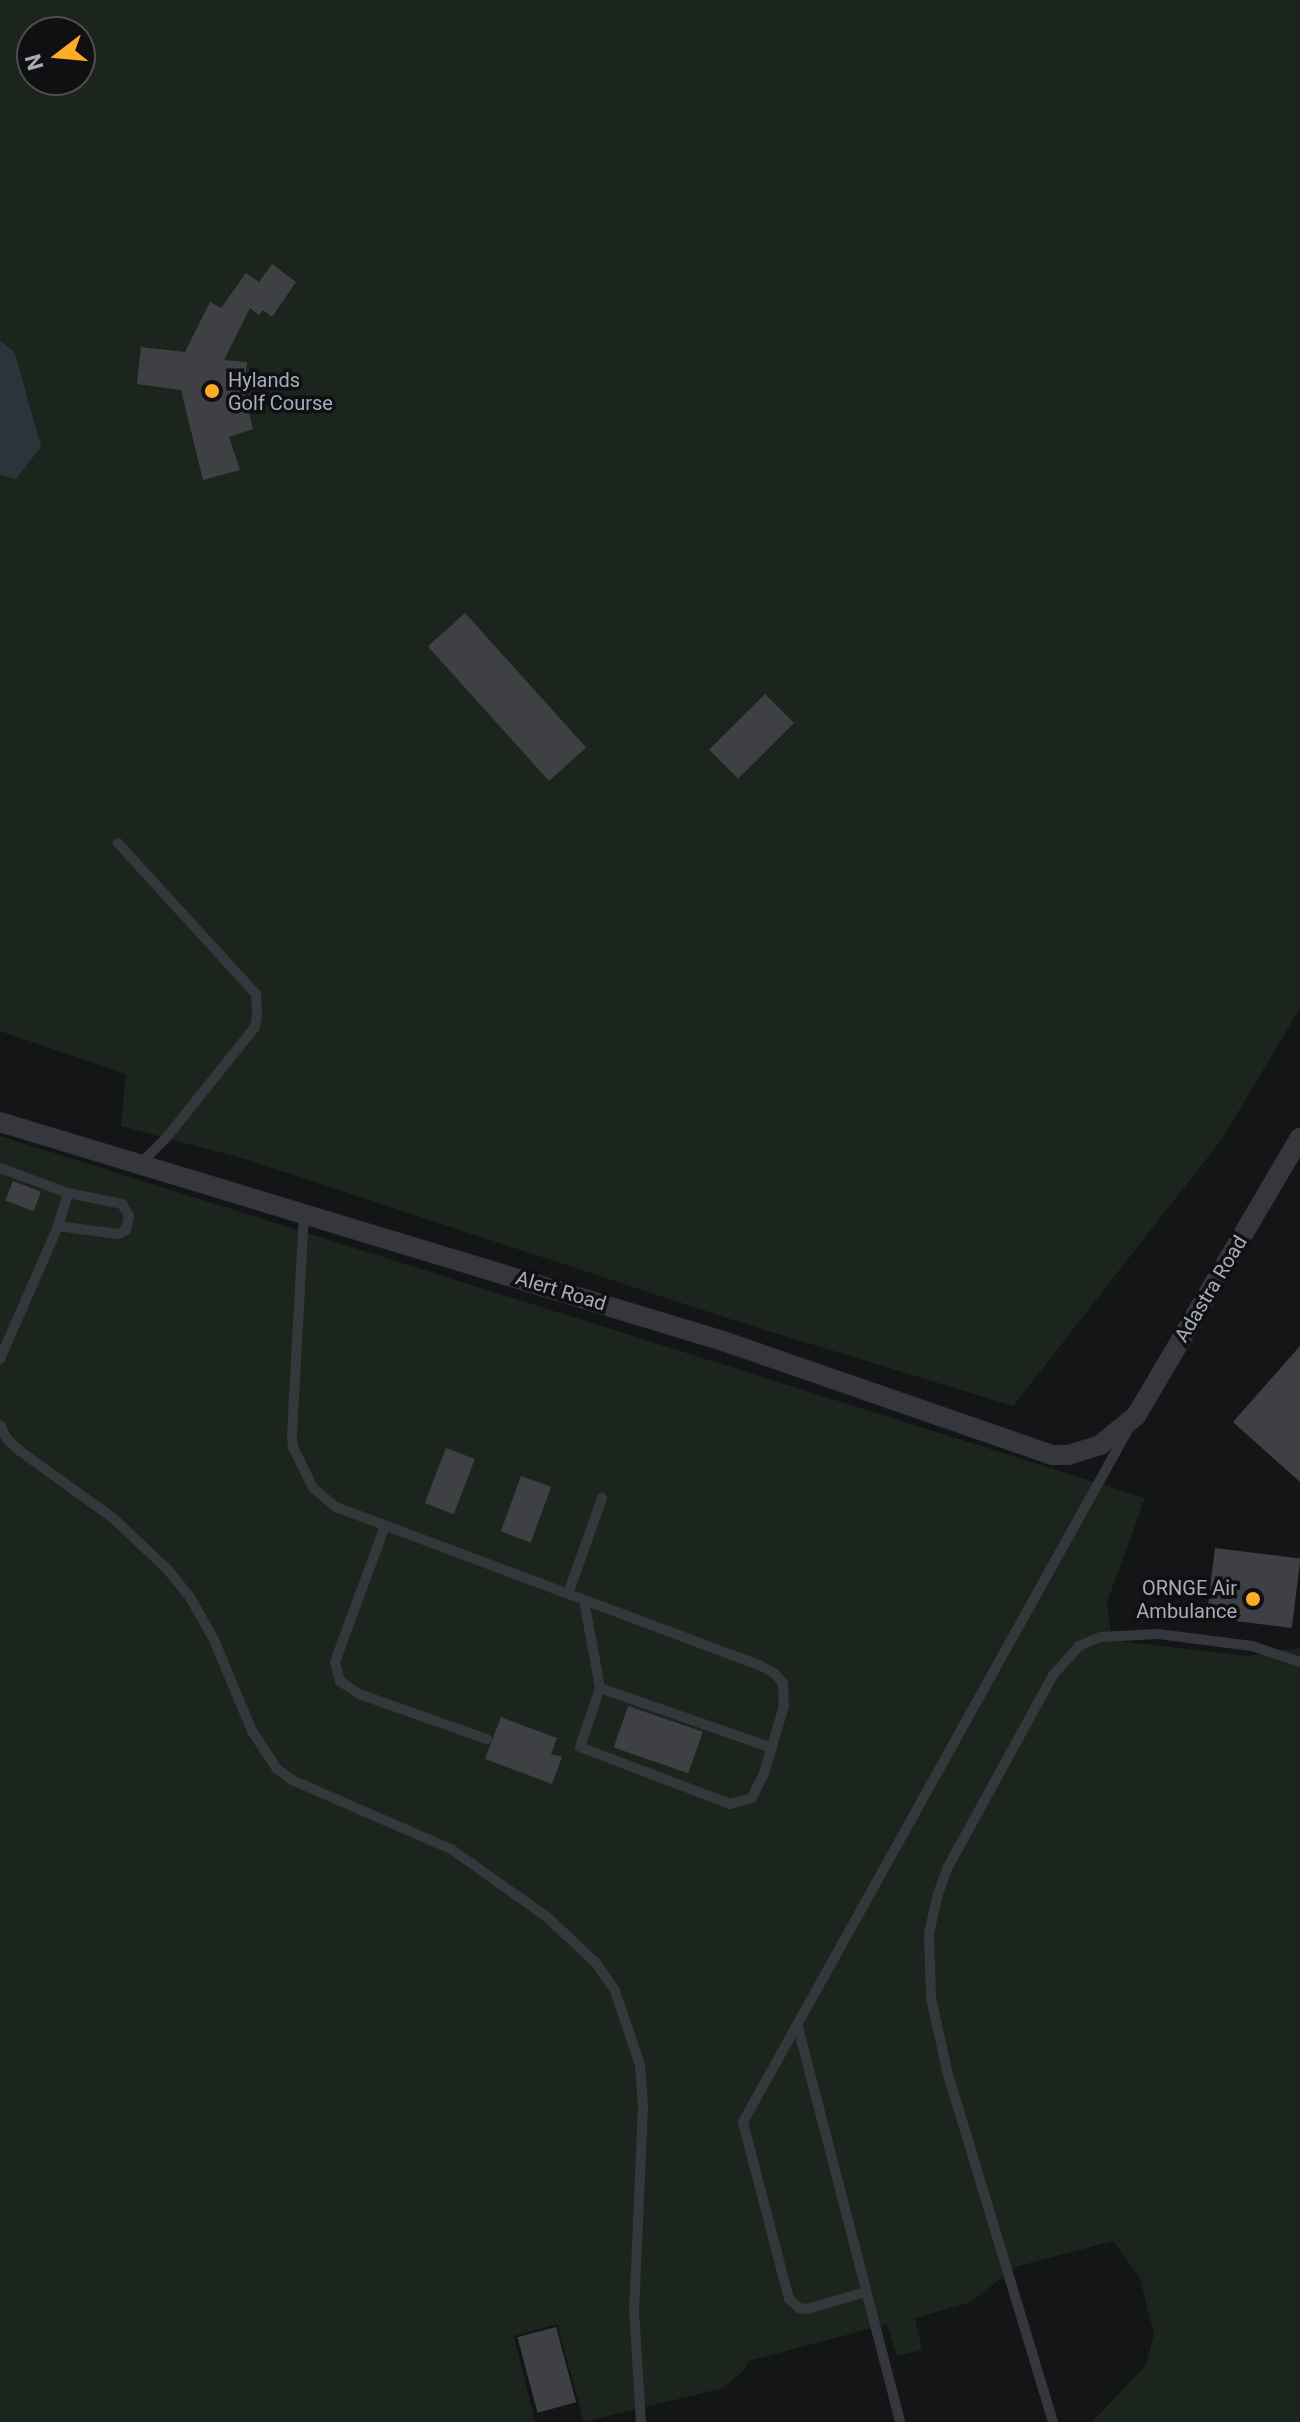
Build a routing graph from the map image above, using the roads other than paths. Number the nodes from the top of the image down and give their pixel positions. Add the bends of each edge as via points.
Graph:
1 (118, 843) dead end
2 (0, 1122) edge
3 (1300, 1138) edge
4 (137, 1166) junction
5 (0, 1168) edge
6 (68, 1193) junction
7 (304, 1213) junction
8 (58, 1226) junction
9 (0, 1359) edge
10 (1136, 1416) junction
11 (0, 1425) edge
12 (1115, 1436) joint
13 (602, 1498) dead end
14 (385, 1526) junction
15 (568, 1594) junction
16 (584, 1600) junction
17 (1300, 1662) edge
18 (600, 1688) junction
19 (487, 1739) dead end
20 (772, 1748) junction
21 (798, 2027) junction
22 (866, 2292) junction
23 (641, 2422) edge
24 (900, 2422) edge
25 (1053, 2422) edge

1 - 4 lane via 256,994 255,1027 167,1137
2 - 4 street, Alert Road
3 - 10 street, Adastra Road
4 - 7 street, Alert Road
5 - 6 lane
6 - 8 lane
6 - 8 lane via 122,1204 129,1224 118,1234
7 - 12 street, Alert Road via 723,1341 1053,1455 1083,1452
7 - 14 lane via 293,1447 313,1488 336,1507
8 - 9 lane
10 - 12 street, Adastra Road
10 - 21 lane
11 - 23 lane via 20,1451 113,1518 190,1597 252,1731 277,1769 451,1849 548,1918 597,1964 615,1991 640,2065 643,2107 634,2311
13 - 15 lane
14 - 15 lane
14 - 19 lane via 335,1662 340,1681 359,1694
15 - 16 lane
16 - 18 lane
16 - 20 lane via 774,1673 786,1694
17 - 25 lane via 1252,1646 1158,1634 1100,1637 1079,1646 1053,1675 938,1894 929,1933 931,1998 947,2070
18 - 20 lane
18 - 20 lane via 580,1747 730,1804 744,1803 757,1792
21 - 22 lane
21 - 22 lane via 743,2122 785,2289 795,2306 807,2309
22 - 24 lane

